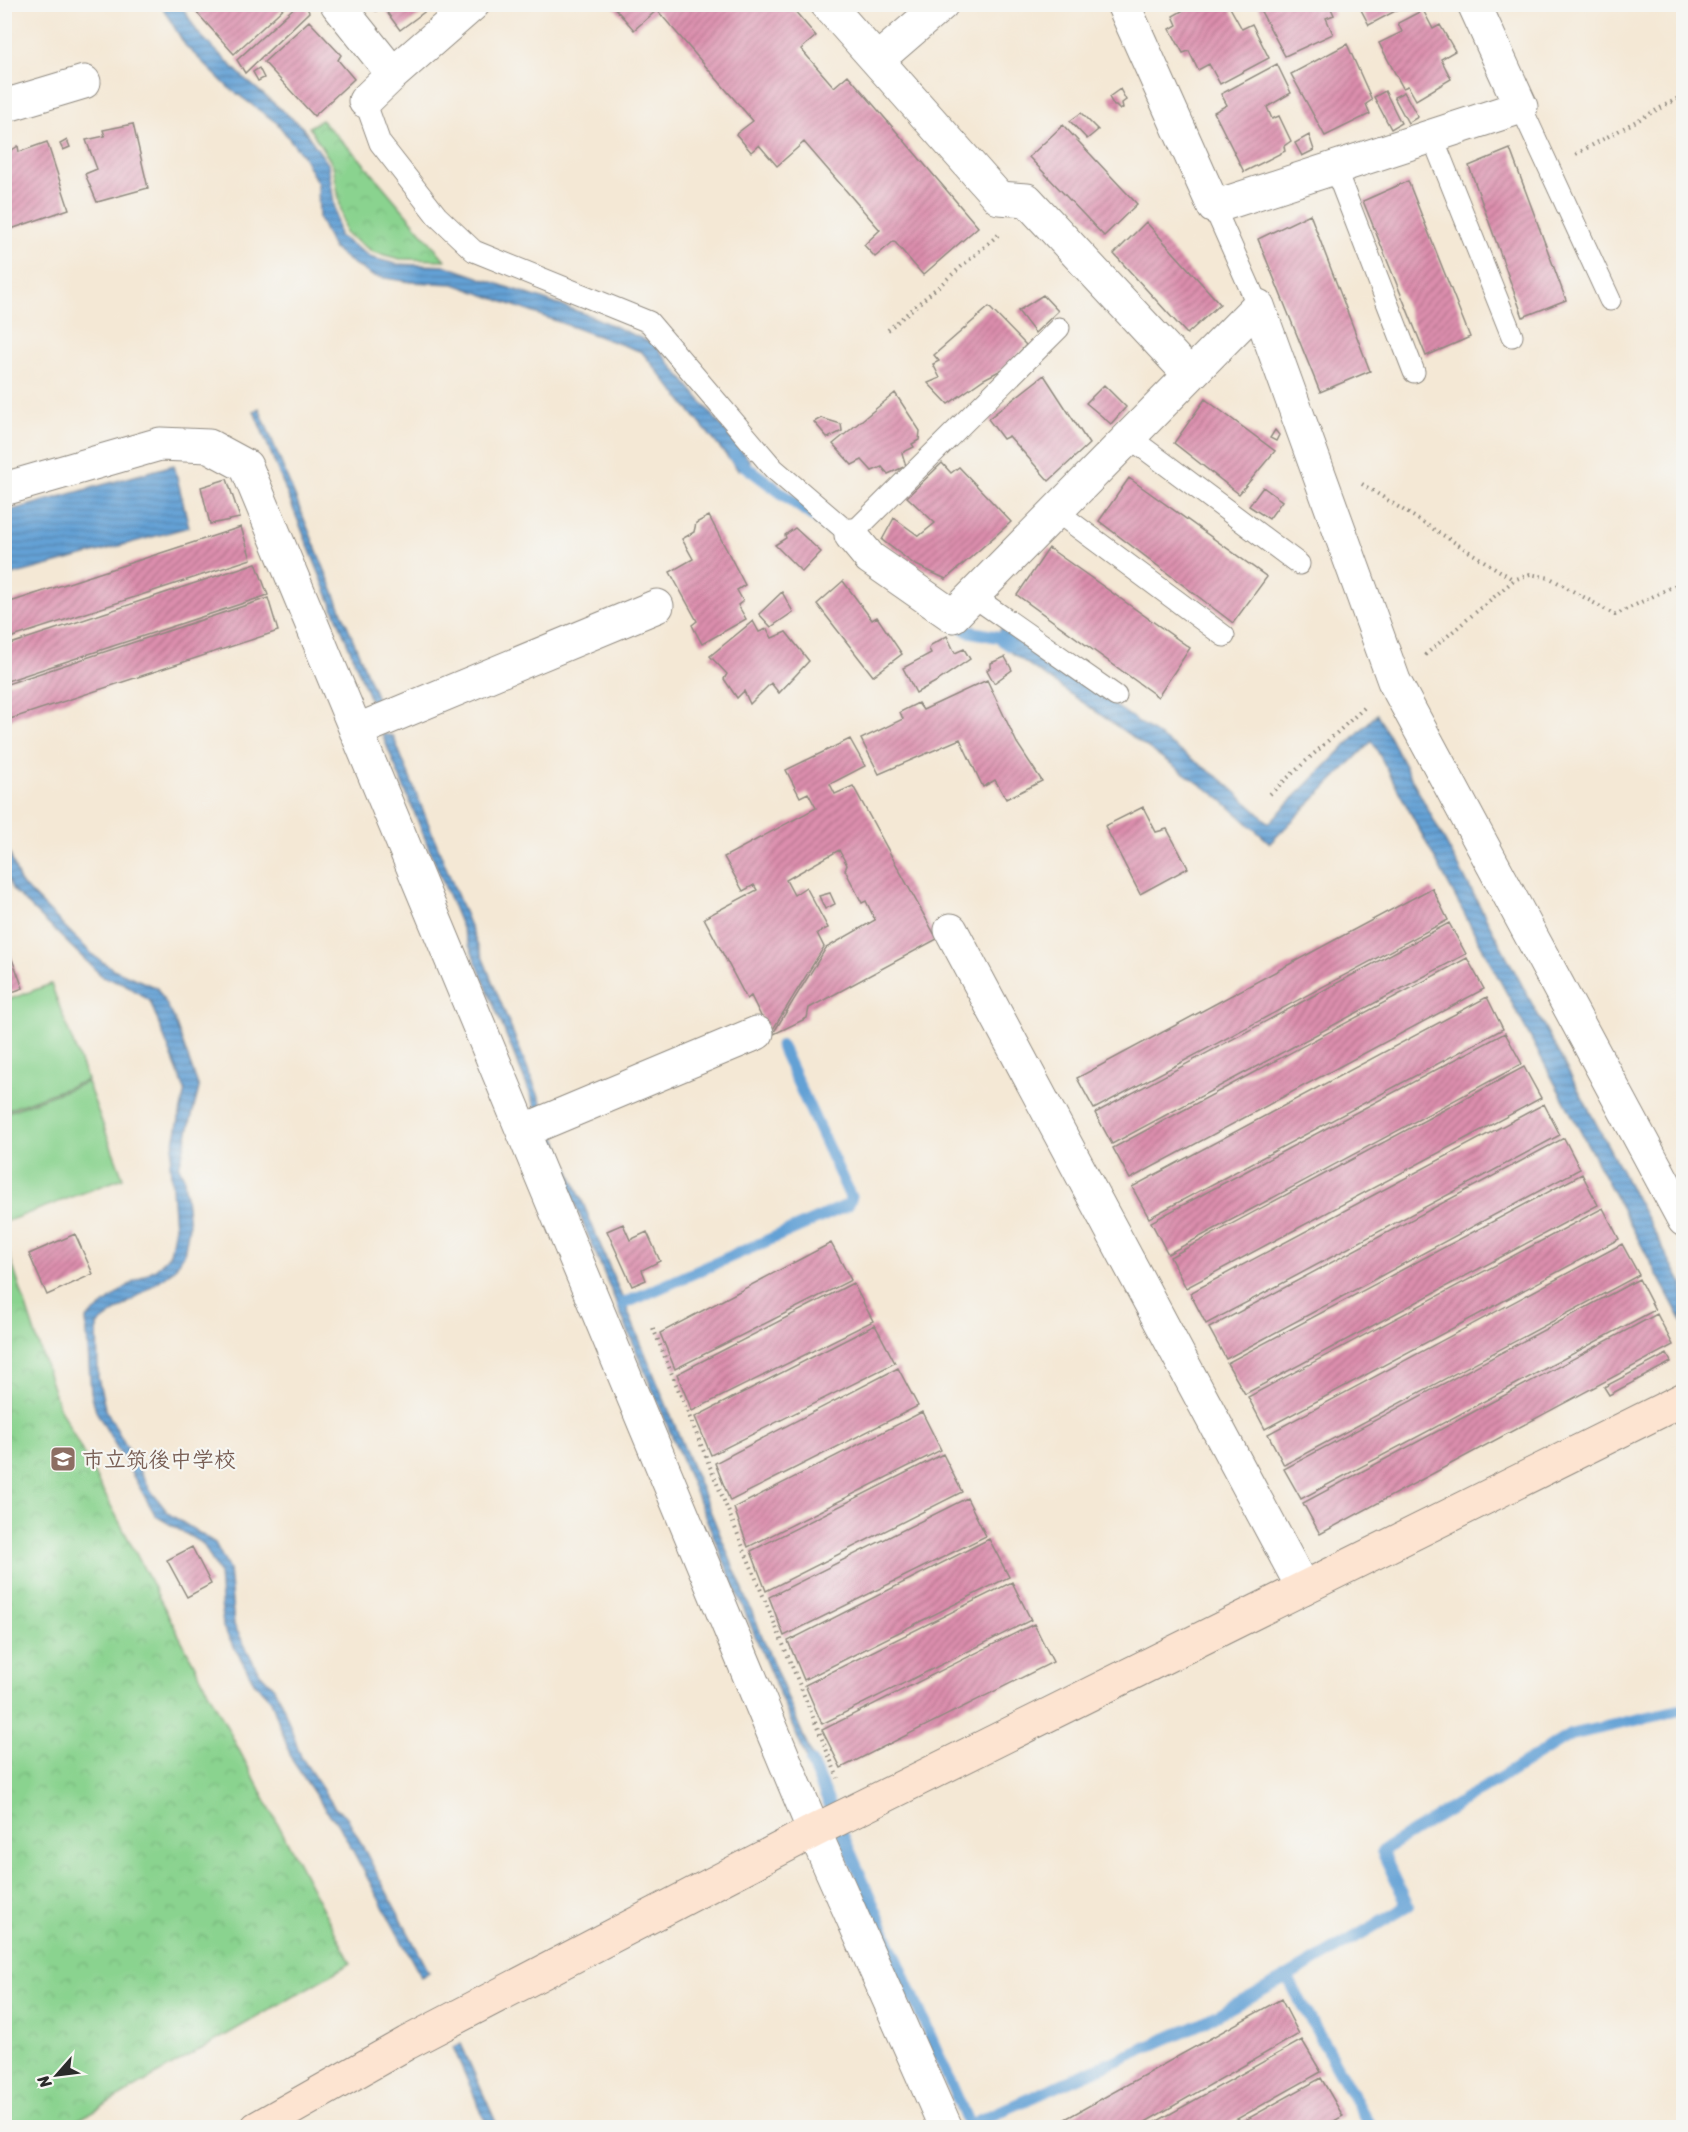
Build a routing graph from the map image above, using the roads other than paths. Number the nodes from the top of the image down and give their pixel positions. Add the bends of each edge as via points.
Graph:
1 (337, 4) edge
2 (473, 4) edge
3 (827, 4) edge
4 (942, 4) edge
5 (1123, 4) edge
6 (1474, 4) edge
7 (890, 49) dead end
8 (393, 74) junction
9 (84, 81) dead end
10 (365, 101) joint
11 (4, 106) edge
12 (1521, 107) junction
13 (1432, 136) junction
14 (1335, 168) junction
15 (1214, 207) junction
16 (1610, 300) dead end
17 (1258, 306) junction
18 (1059, 328) dead end
19 (1512, 336) dead end
20 (1414, 372) dead end
21 (1190, 375) junction
22 (1129, 437) junction
23 (4, 489) edge
24 (1056, 511) junction
25 (851, 535) junction
26 (1299, 564) dead end
27 (973, 596) junction
28 (657, 606) dead end
29 (1224, 636) dead end
30 (1116, 696) dead end
31 (356, 731) junction
32 (951, 930) dead end
33 (757, 1033) dead end
34 (523, 1131) junction
35 (1683, 1220) edge
36 (1683, 1399) edge
37 (1303, 1588) junction
38 (814, 1831) junction
39 (257, 2127) edge
40 (946, 2127) edge

1 - 8 street
2 - 8 street
3 - 21 street via 999,198 1027,200
4 - 7 street
5 - 15 street
6 - 12 street
8 - 10 street
9 - 11 street
10 - 25 lane via 380,143 437,216 474,251 649,322 774,469
12 - 13 street
12 - 16 lane
13 - 14 street
13 - 19 lane
14 - 15 street
14 - 20 lane
15 - 17 lane
17 - 21 street
17 - 35 street via 1394,681
18 - 25 lane
21 - 22 street
22 - 24 street
22 - 26 lane
23 - 31 street via 160,444 208,446 246,466
24 - 27 street
24 - 29 lane
25 - 27 street via 870,558 952,616
27 - 30 lane
28 - 31 street
31 - 34 street
32 - 37 street
33 - 34 street
34 - 38 street
36 - 37 street
37 - 38 street
38 - 39 street via 407,2043
38 - 40 street

